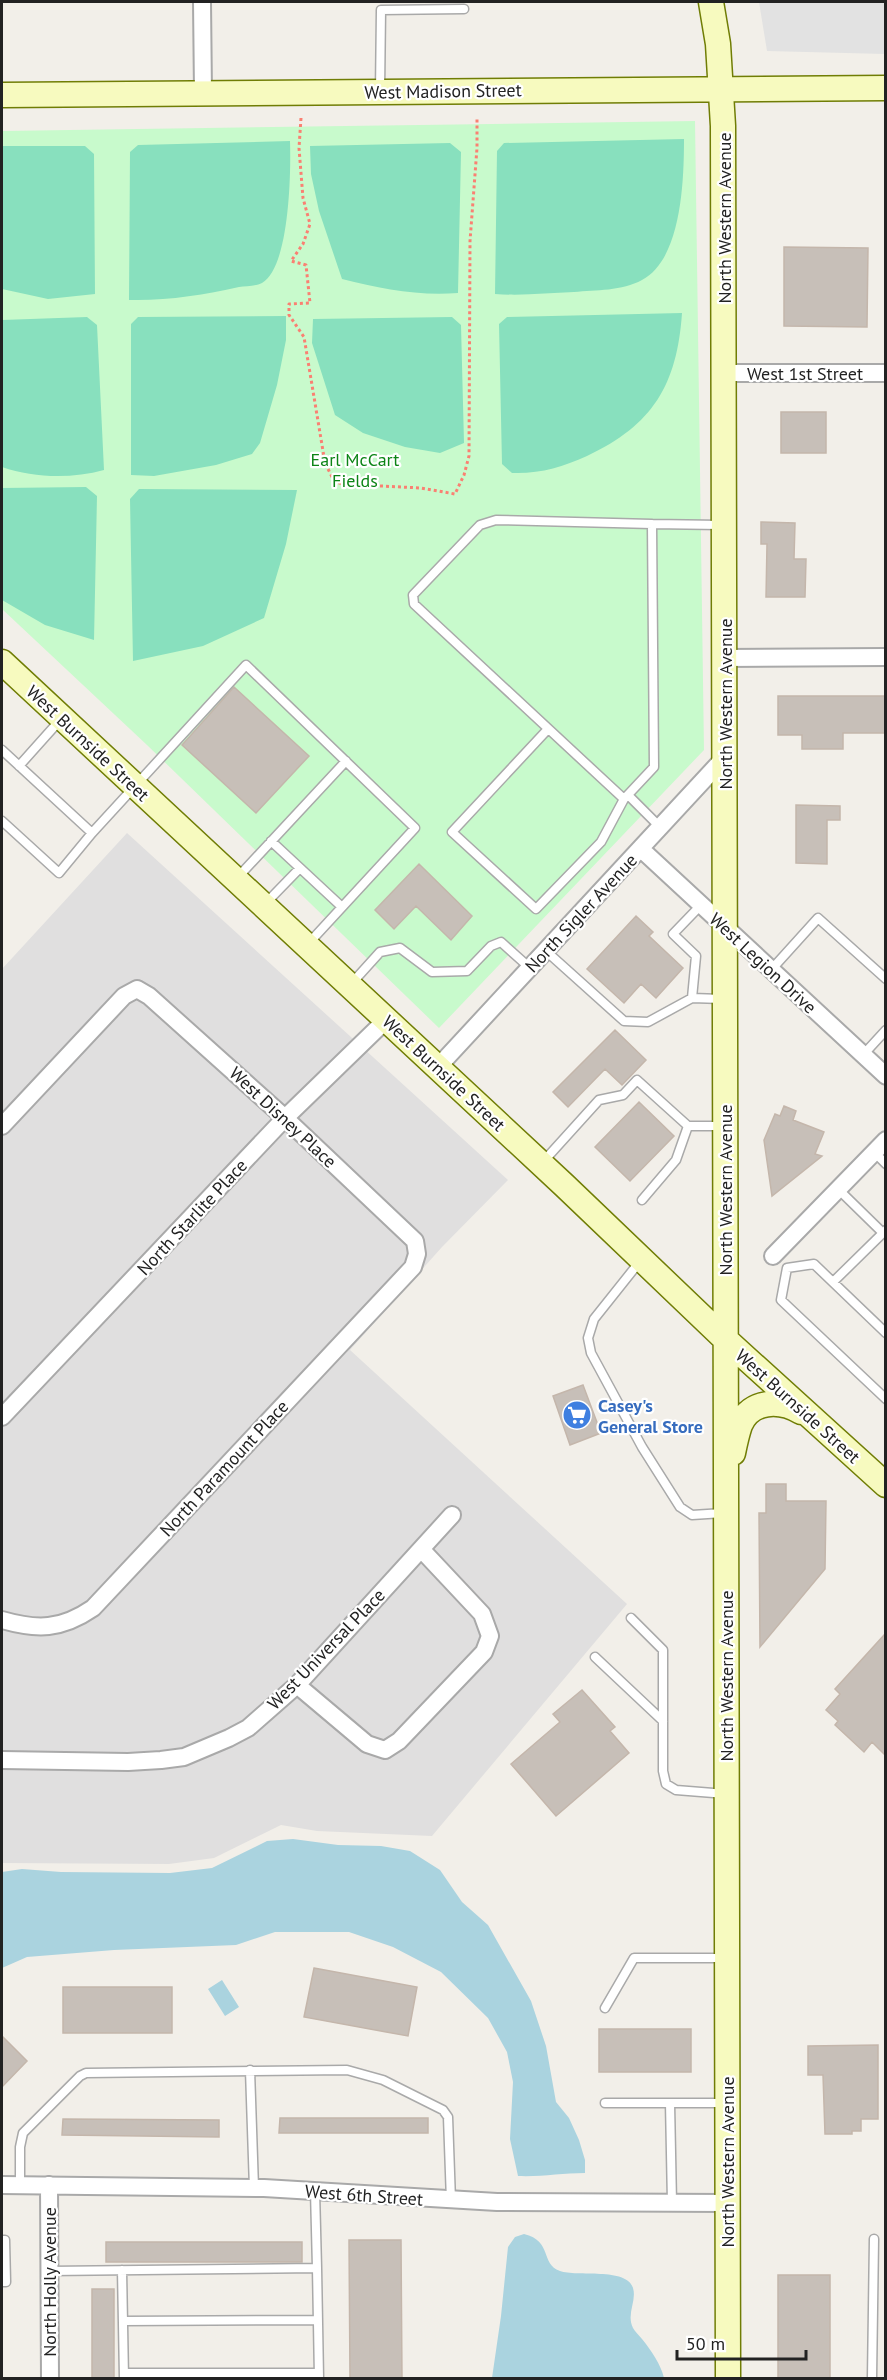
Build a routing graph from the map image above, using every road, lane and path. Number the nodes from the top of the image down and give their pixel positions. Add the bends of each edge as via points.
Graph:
1 (202, 2) edge
2 (711, 2) edge
3 (465, 9) dead end
4 (722, 88) junction
5 (885, 88) edge
6 (380, 91) junction
7 (202, 93) junction
8 (2, 95) edge
9 (477, 117) dead end
10 (301, 118) dead end
11 (725, 373) junction
12 (885, 373) edge
13 (652, 524) junction
14 (725, 525) junction
15 (885, 657) edge
16 (724, 658) junction
17 (2, 662) edge
18 (61, 718) junction
19 (548, 729) junction
20 (2, 750) edge
21 (724, 758) junction
22 (346, 761) junction
23 (19, 766) junction
24 (134, 786) junction
25 (626, 797) junction
26 (2, 820) edge
27 (660, 828) junction
28 (92, 833) junction
29 (271, 841) junction
30 (641, 849) junction
31 (300, 868) junction
32 (235, 880) junction
33 (701, 905) junction
34 (263, 906) junction
35 (342, 907) junction
36 (725, 927) junction
37 (306, 946) junction
38 (546, 951) junction
39 (530, 968) junction
40 (771, 970) junction
41 (885, 979) edge
42 (350, 986) junction
43 (692, 998) junction
44 (725, 999) junction
45 (386, 1020) junction
46 (885, 1030) edge
47 (863, 1055) junction
48 (437, 1068) junction
49 (885, 1076) edge
50 (285, 1118) junction
51 (2, 1126) edge
52 (688, 1126) junction
53 (725, 1126) junction
54 (882, 1152) edge
55 (541, 1164) junction
56 (838, 1189) junction
57 (642, 1200) dead end
58 (884, 1231) edge
59 (417, 1254) joint
60 (773, 1256) joint
61 (641, 1259) junction
62 (787, 1268) junction
63 (833, 1282) junction
64 (885, 1333) edge
65 (725, 1339) junction
66 (885, 1399) edge
67 (2, 1417) edge
68 (814, 1419) junction
69 (885, 1485) edge
70 (726, 1502) junction
71 (452, 1515) dead end
72 (421, 1550) junction
73 (631, 1618) dead end
74 (2, 1620) edge
75 (595, 1657) dead end
76 (297, 1685) junction
77 (663, 1721) junction
78 (2, 1760) edge
79 (726, 1794) junction
80 (727, 1958) junction
81 (605, 2008) dead end
82 (250, 2070) junction
83 (605, 2103) dead end
84 (670, 2103) junction
85 (727, 2103) junction
86 (2, 2185) edge
87 (20, 2185) junction
88 (49, 2185) junction
89 (254, 2188) junction
90 (315, 2191) junction
91 (451, 2200) junction
92 (672, 2203) junction
93 (728, 2203) junction
94 (874, 2239) dead end
95 (2, 2240) edge
96 (317, 2268) junction
97 (49, 2271) junction
98 (122, 2271) junction
99 (2, 2282) edge
100 (318, 2320) junction
101 (123, 2321) junction
102 (124, 2376) edge
103 (319, 2376) edge
104 (50, 2379) edge
105 (728, 2379) edge
106 (872, 2379) edge

1 - 7 street
2 - 4 street, North Western Avenue
3 - 6 lane via 381,10
4 - 5 street, West Madison Street
4 - 6 street, West Madison Street
4 - 11 street, North Western Avenue
6 - 7 street, West Madison Street
7 - 8 street, West Madison Street
9 - 10 path via 470,241 469,456 455,494 342,484 334,481 325,463 304,337 289,315 289,304 310,303 306,266 291,261 310,224 303,198
11 - 12 street, West 1st Street
11 - 14 street, North Western Avenue
13 - 14 lane
13 - 19 lane via 496,520 480,525 413,595 414,604
13 - 25 lane via 654,766
14 - 16 street, North Western Avenue
15 - 16 street
16 - 21 street, North Western Avenue
17 - 18 street, West Burnside Street
18 - 23 lane
18 - 24 street, West Burnside Street
19 - 25 lane
19 - 25 lane via 452,832 536,909 601,842
20 - 23 lane
21 - 27 street, North Sigler Avenue
21 - 36 street, North Western Avenue
22 - 24 lane via 246,665
22 - 29 lane
22 - 35 lane via 415,828
23 - 28 lane
24 - 28 lane
24 - 32 street, West Burnside Street
25 - 27 lane
26 - 28 lane via 59,873
27 - 30 street, North Sigler Avenue
29 - 31 lane
29 - 32 lane
30 - 33 street, West Legion Drive
30 - 38 street, North Sigler Avenue
31 - 34 lane
31 - 35 lane
32 - 34 street, West Burnside Street
33 - 36 street, West Legion Drive
33 - 43 lane via 673,934 696,956
34 - 37 street, West Burnside Street
35 - 37 lane
36 - 40 street, West Legion Drive
36 - 44 street, North Western Avenue
37 - 42 street, West Burnside Street
38 - 39 street, North Sigler Avenue
38 - 43 lane via 624,1021 648,1022
39 - 42 lane via 501,942 491,946 467,971 432,972 400,948 380,952
39 - 48 street, North Sigler Avenue
40 - 41 lane via 818,918
40 - 47 street, West Legion Drive
42 - 45 street, West Burnside Street
43 - 44 lane
44 - 53 street, North Western Avenue
45 - 48 street, West Burnside Street
45 - 50 street, North Starlite Place
46 - 47 lane
47 - 49 street, West Legion Drive
48 - 55 street, West Burnside Street
50 - 51 street, West Disney Place via 149,996 136,989 124,996
50 - 59 street, West Disney Place via 415,1241
50 - 67 street, North Starlite Place
52 - 53 lane
52 - 55 lane via 637,1080 623,1095 599,1100
52 - 57 lane via 676,1160
53 - 65 street, North Western Avenue
54 - 56 street
55 - 61 street, West Burnside Street
56 - 58 lane
56 - 60 street
58 - 63 lane
59 - 74 street, North Paramount Place via 413,1267 93,1608 78,1618 41,1628
60 - 62 lane
61 - 65 street, West Burnside Street
61 - 70 lane via 594,1319 588,1338 591,1353 680,1507 692,1515
62 - 63 lane via 814,1264
62 - 66 lane via 781,1299
63 - 64 lane
65 - 68 street, West Burnside Street
65 - 70 street, North Western Avenue
68 - 69 street, West Burnside Street
68 - 70 street via 780,1404 753,1409 741,1424
70 - 79 street, North Western Avenue
71 - 72 street, West Universal Place
72 - 76 street, West Universal Place
72 - 76 street via 482,1614 490,1636 484,1652 399,1741 385,1750 367,1744
73 - 77 lane via 663,1650
75 - 77 lane
76 - 78 street, West Universal Place via 248,1728 184,1757 128,1762
77 - 79 lane via 666,1784 676,1790
79 - 80 street, North Western Avenue
80 - 81 lane via 634,1958
80 - 85 street, North Western Avenue
82 - 87 lane via 94,2072 80,2076 23,2133
82 - 89 lane
82 - 91 lane via 357,2071 443,2110 448,2117
83 - 84 lane
84 - 85 lane
84 - 92 lane
85 - 93 street, North Western Avenue
86 - 87 street, West 6th Street
87 - 88 street, West 6th Street
88 - 89 street, West 6th Street
88 - 97 street, North Holly Avenue
89 - 90 street, West 6th Street
90 - 91 street, West 6th Street
90 - 96 lane
91 - 92 street, West 6th Street
92 - 93 street, West 6th Street
93 - 105 street, North Western Avenue
94 - 106 lane
95 - 99 lane via 6,2282
96 - 98 lane
96 - 100 lane
97 - 98 lane
97 - 104 street, North Holly Avenue
98 - 101 lane
100 - 101 lane
100 - 103 lane
101 - 102 lane
102 - 103 lane

